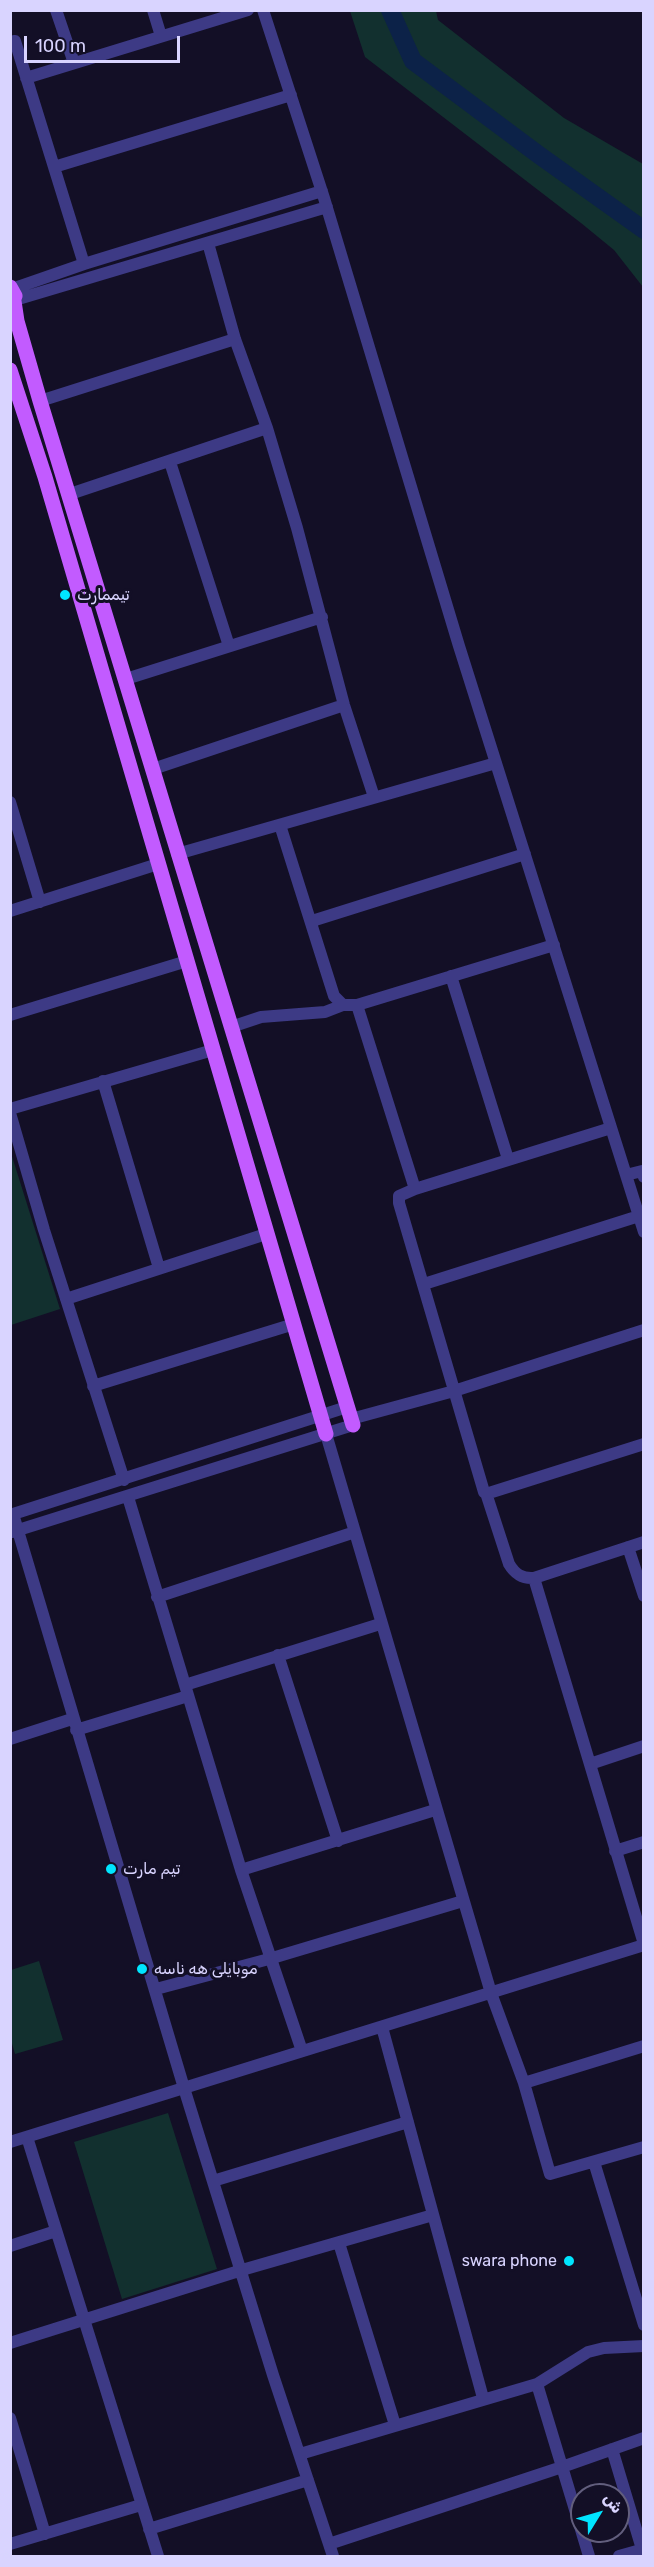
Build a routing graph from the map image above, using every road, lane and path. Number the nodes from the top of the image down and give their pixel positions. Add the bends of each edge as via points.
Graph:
1 (56, 10) edge
2 (153, 10) edge
3 (248, 10) edge
4 (264, 10) edge
5 (161, 36) junction
6 (10, 42) edge
7 (74, 63) junction
8 (26, 78) junction
9 (291, 95) junction
10 (54, 167) junction
11 (322, 191) junction
12 (327, 207) junction
13 (208, 243) junction
14 (84, 264) junction
15 (12, 293) edge
16 (235, 339) junction
17 (10, 370) edge
18 (40, 401) junction
19 (267, 428) junction
20 (170, 462) junction
21 (70, 494) junction
22 (322, 617) junction
23 (229, 646) junction
24 (126, 679) junction
25 (344, 705) junction
26 (496, 763) junction
27 (153, 769) junction
28 (374, 796) junction
29 (12, 808) edge
30 (280, 825) junction
31 (177, 854) junction
32 (525, 854) junction
33 (158, 864) junction
34 (40, 902) junction
35 (10, 911) edge
36 (312, 921) junction
37 (554, 945) junction
38 (186, 961) junction
39 (451, 976) junction
40 (343, 1005) junction
41 (357, 1005) junction
42 (10, 1015) edge
43 (231, 1027) junction
44 (237, 1043) junction
45 (213, 1050) junction
46 (103, 1081) junction
47 (10, 1111) edge
48 (612, 1128) junction
49 (508, 1159) junction
50 (643, 1174) edge
51 (626, 1175) junction
52 (415, 1189) junction
53 (639, 1216) junction
54 (644, 1232) edge
55 (266, 1234) junction
56 (159, 1268) junction
57 (424, 1284) junction
58 (66, 1299) junction
59 (294, 1324) junction
60 (644, 1330) edge
61 (93, 1386) junction
62 (454, 1391) junction
63 (320, 1416) junction
64 (350, 1417) junction
65 (326, 1434) junction
66 (644, 1444) edge
67 (124, 1480) junction
68 (486, 1493) junction
69 (79, 1494) junction
70 (128, 1497) junction
71 (84, 1509) junction
72 (12, 1515) edge
73 (14, 1532) edge
74 (355, 1533) junction
75 (644, 1542) edge
76 (628, 1547) junction
77 (534, 1578) junction
78 (644, 1596) edge
79 (157, 1597) junction
80 (380, 1624) junction
81 (278, 1655) junction
82 (187, 1690) junction
83 (74, 1725) junction
84 (10, 1738) edge
85 (644, 1746) edge
86 (590, 1764) junction
87 (435, 1810) junction
88 (338, 1841) junction
89 (644, 1842) edge
90 (615, 1851) junction
91 (241, 1870) junction
92 (463, 1901) junction
93 (644, 1945) edge
94 (269, 1959) junction
95 (156, 1989) junction
96 (490, 1993) junction
97 (382, 2027) junction
98 (644, 2046) edge
99 (302, 2051) junction
100 (524, 2083) junction
101 (184, 2088) junction
102 (408, 2122) junction
103 (27, 2138) junction
104 (10, 2142) edge
105 (644, 2146) edge
106 (594, 2162) junction
107 (213, 2181) junction
108 (433, 2215) junction
109 (56, 2231) junction
110 (339, 2243) junction
111 (10, 2246) edge
112 (242, 2270) junction
113 (82, 2320) junction
114 (644, 2325) edge
115 (10, 2343) edge
116 (644, 2346) edge
117 (537, 2384) junction
118 (483, 2398) junction
119 (10, 2418) edge
120 (395, 2425) junction
121 (644, 2438) edge
122 (612, 2450) junction
123 (300, 2454) junction
124 (562, 2467) junction
125 (308, 2480) junction
126 (141, 2505) junction
127 (149, 2529) junction
128 (45, 2534) junction
129 (10, 2544) edge
130 (329, 2544) junction
131 (643, 2549) edge
132 (158, 2556) edge
133 (333, 2556) edge
134 (589, 2556) edge
135 (623, 2556) edge

1 - 7 street
2 - 5 street
3 - 5 street
4 - 9 street
5 - 7 street
6 - 8 street via 15,41
7 - 8 street
8 - 10 street
9 - 10 street
9 - 11 street
10 - 14 street
11 - 12 street
11 - 14 street
12 - 13 street
12 - 26 street
13 - 15 street
13 - 16 street
14 - 15 street
15 - 18 main road
16 - 18 street
16 - 19 street
17 - 33 main road
18 - 21 main road
19 - 20 street
19 - 22 street
20 - 21 street
20 - 23 street
21 - 24 main road
22 - 23 street
22 - 25 street
23 - 24 street
24 - 27 main road
25 - 27 street
25 - 28 street
26 - 28 street
26 - 32 street
27 - 31 main road
28 - 30 street
29 - 34 street
30 - 31 street
30 - 36 street
31 - 43 main road
32 - 36 street
32 - 37 street
33 - 34 street
33 - 38 main road
34 - 35 street
36 - 40 street via 334,996
37 - 39 street
37 - 48 street
38 - 42 street
38 - 45 main road
39 - 41 street
39 - 49 street
40 - 41 street
40 - 43 street via 325,1012 261,1017
41 - 52 street
43 - 44 main road
44 - 45 main road
44 - 64 main road
45 - 46 street
45 - 55 main road
46 - 47 street
46 - 56 street
47 - 58 street
48 - 49 street
48 - 51 street
49 - 52 street
50 - 51 street
51 - 53 street
52 - 57 street via 399,1196 399,1203
53 - 54 street
53 - 57 street
55 - 56 street
55 - 59 main road
56 - 58 street
57 - 62 street
58 - 61 street
59 - 61 street
59 - 63 main road
60 - 62 street
61 - 67 street
62 - 64 street
62 - 68 street
63 - 64 street
63 - 65 main road
63 - 67 street
64 - 65 street
65 - 70 street
65 - 74 street
66 - 68 street
67 - 69 street
68 - 77 street via 512,1569 521,1577
69 - 71 street
69 - 72 street
70 - 71 street
70 - 79 street
71 - 73 street
72 - 73 street
73 - 83 street
74 - 79 street
74 - 80 street
75 - 76 street
76 - 77 street
76 - 78 street
77 - 86 street
79 - 82 street
80 - 81 street
80 - 87 street
81 - 82 street
81 - 88 street
82 - 83 street
82 - 91 street
83 - 84 street
83 - 95 street
85 - 86 street
86 - 90 street
87 - 88 street
87 - 92 street
88 - 91 street
89 - 90 street
90 - 93 street
91 - 94 street
92 - 94 street
92 - 96 street
93 - 96 street
94 - 95 street
94 - 99 street
95 - 101 street
96 - 97 street
96 - 100 street
97 - 99 street
97 - 102 street
98 - 100 street
99 - 101 street
100 - 106 street via 550,2174
101 - 103 street
101 - 107 street
102 - 107 street
102 - 108 street
103 - 104 street
103 - 109 street
105 - 106 street
106 - 114 street
107 - 112 street
108 - 110 street
108 - 118 street
109 - 111 street
109 - 113 street
110 - 112 street
110 - 120 street
112 - 113 street
112 - 123 street
113 - 115 street
113 - 126 street
116 - 117 street via 588,2352
117 - 118 street
117 - 124 street
118 - 120 street
119 - 128 street
120 - 123 street
121 - 122 street
122 - 124 street
122 - 131 street
123 - 125 street
124 - 130 street
124 - 134 street
125 - 127 street
125 - 130 street
126 - 127 street
126 - 128 street
127 - 132 street
128 - 129 street
130 - 133 street
131 - 135 street

